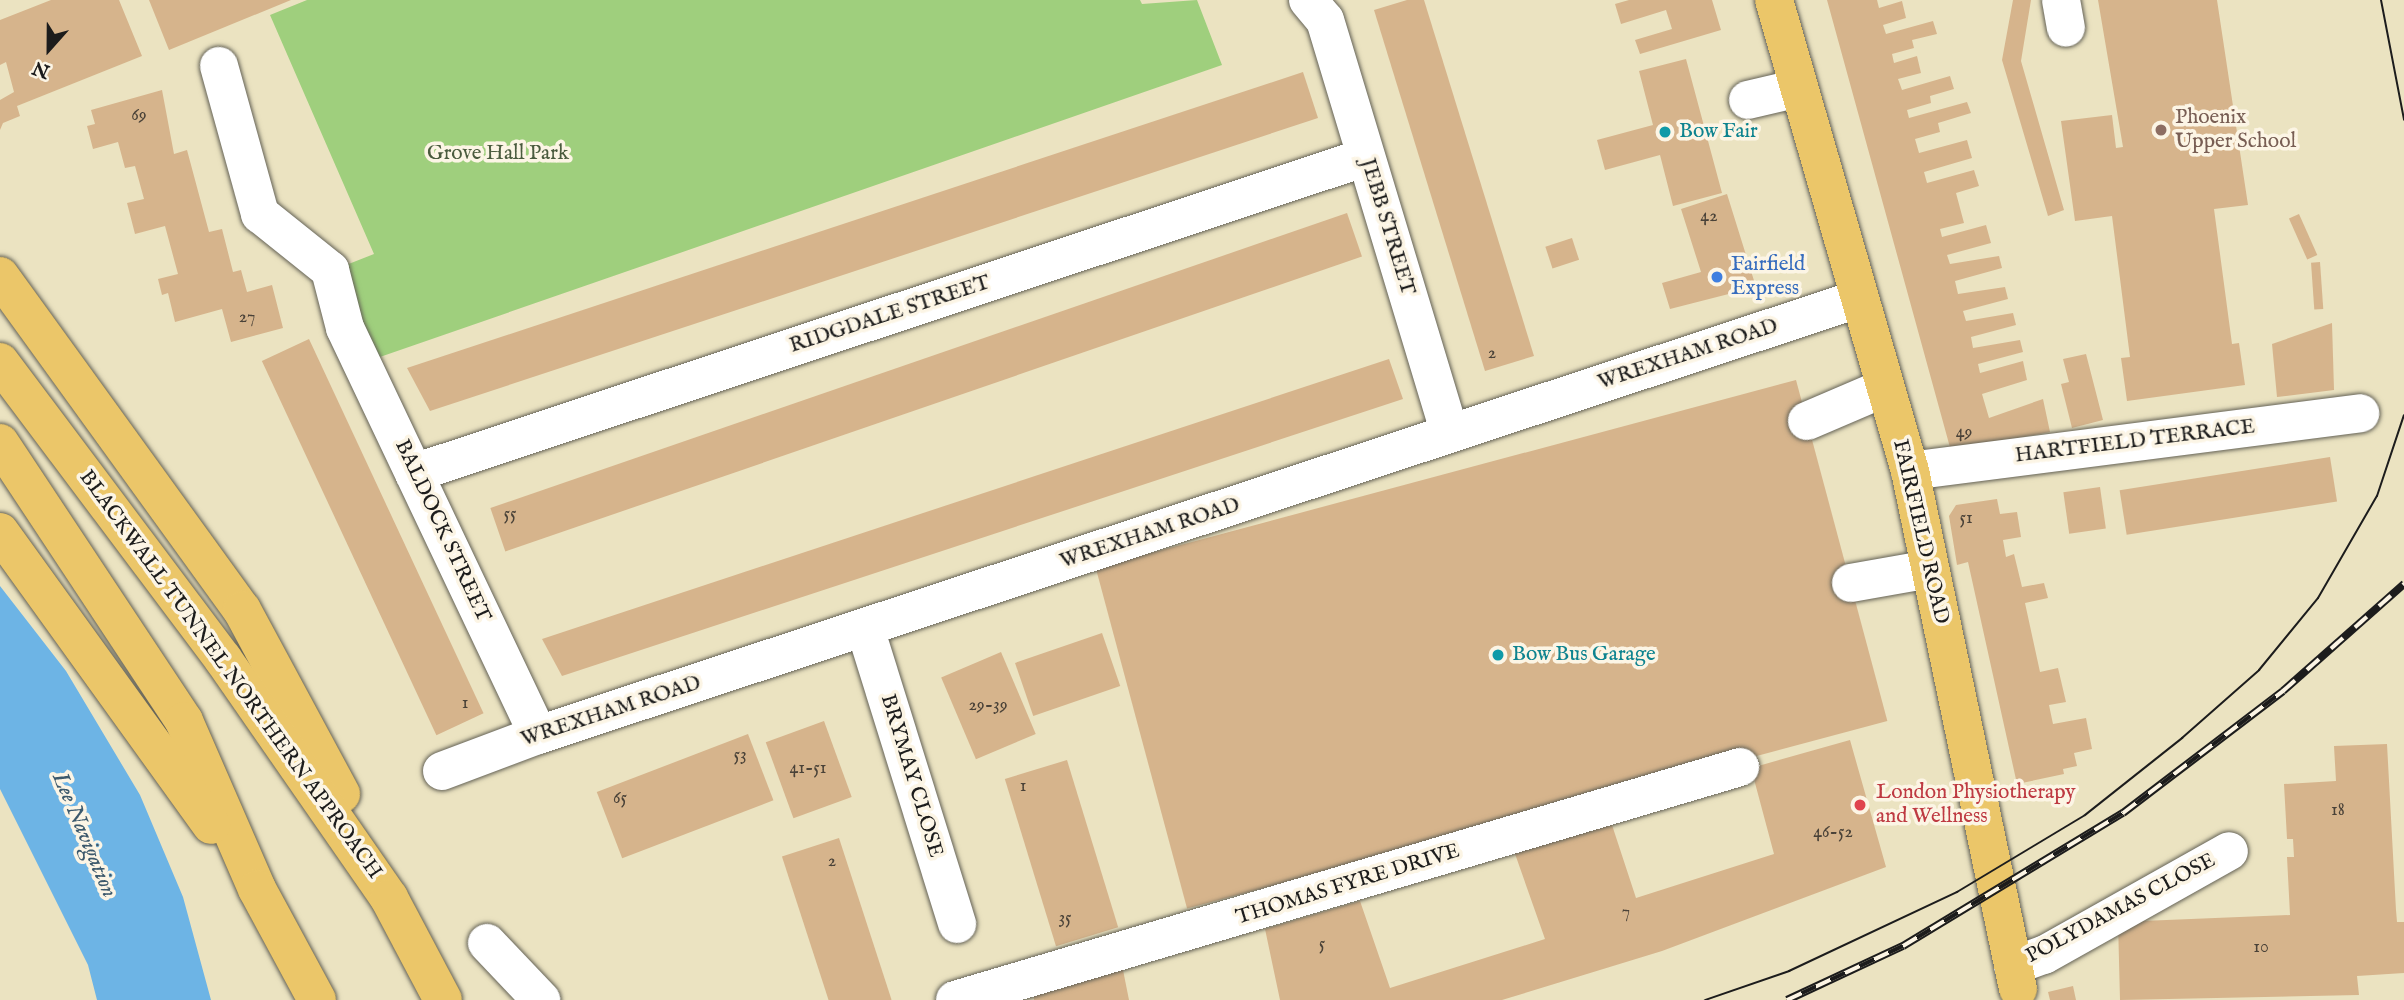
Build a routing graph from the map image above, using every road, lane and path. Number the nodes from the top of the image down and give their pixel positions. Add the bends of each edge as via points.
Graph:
1 (1774, 0) edge
2 (1317, 10) edge
3 (219, 66) dead end
4 (1799, 88) junction
5 (1748, 100) dead end
6 (1366, 157) junction
7 (0, 276) edge
8 (1858, 299) junction
9 (0, 362) edge
10 (1884, 388) junction
11 (2360, 413) dead end
12 (1807, 421) dead end
13 (1450, 434) junction
14 (0, 443) edge
15 (1910, 471) junction
16 (414, 473) junction
17 (0, 533) edge
18 (1930, 569) junction
19 (1851, 583) dead end
20 (865, 628) junction
21 (538, 735) junction
22 (1740, 767) dead end
23 (442, 771) dead end
24 (2229, 851) dead end
25 (257, 889) junction
26 (389, 898) junction
27 (957, 924) dead end
28 (487, 943) dead end
29 (2016, 978) joint
30 (317, 1000) edge
31 (443, 1000) edge
32 (541, 1000) edge
33 (955, 1000) edge

1 - 4 main road, FAIRFIELD ROAD
2 - 6 street, JEBB STREET
3 - 16 street, BALDOCK STREET via 260,214 330,270 345,328
4 - 5 street
4 - 8 main road, FAIRFIELD ROAD
6 - 13 street, JEBB STREET
6 - 16 street, RIDGDALE STREET
7 - 26 main road via 242,610 299,710
8 - 10 main road, FAIRFIELD ROAD
8 - 13 street, WREXHAM ROAD
9 - 26 main road, BLACKWALL TUNNEL NORTHERN APPROACH via 223,659
10 - 12 street
10 - 15 main road, FAIRFIELD ROAD
11 - 15 street, HARTFIELD TERRACE
13 - 20 street, WREXHAM ROAD
14 - 25 main road via 184,721
15 - 18 main road, FAIRFIELD ROAD
16 - 21 street, BALDOCK STREET
17 - 25 main road
18 - 19 street
18 - 29 main road, FAIRFIELD ROAD
20 - 21 street, WREXHAM ROAD
20 - 27 street, BRYMAY CLOSE
21 - 23 street, WREXHAM ROAD
22 - 33 street, THOMAS FYRE DRIVE
24 - 29 street, POLYDAMAS CLOSE via 2044,955
25 - 30 main road
26 - 31 main road, BLACKWALL TUNNEL NORTHERN APPROACH
28 - 32 street

